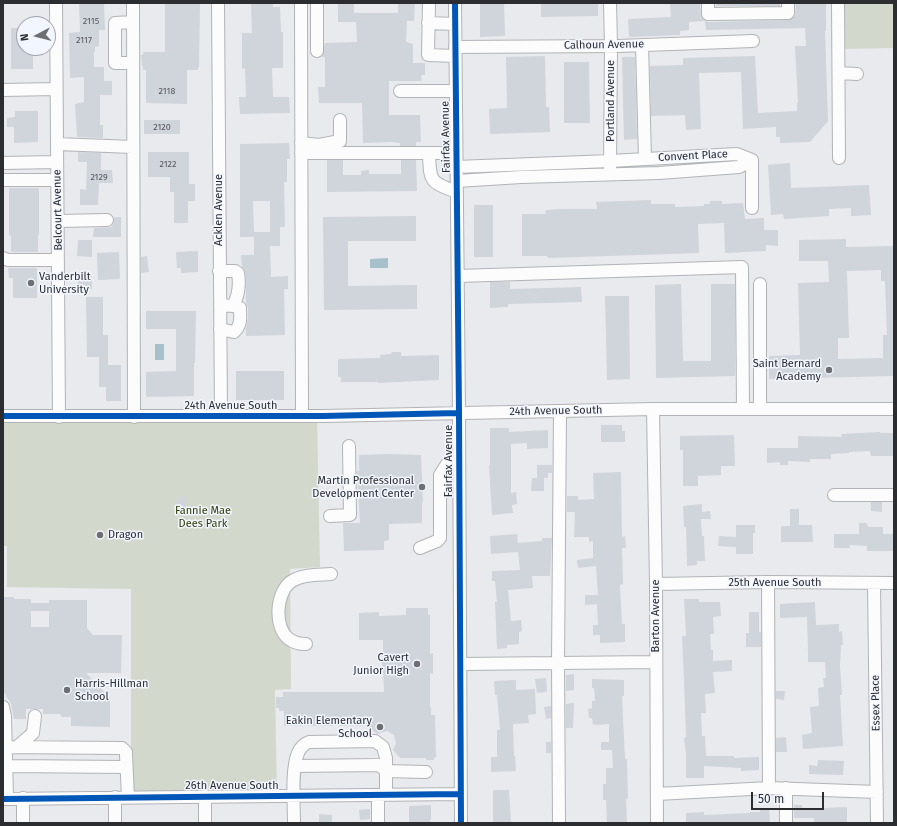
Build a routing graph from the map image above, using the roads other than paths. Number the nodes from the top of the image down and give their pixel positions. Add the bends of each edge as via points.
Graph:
1 (56, 3) edge
2 (133, 3) edge
3 (218, 3) edge
4 (300, 3) edge
5 (317, 3) edge
6 (429, 3) edge
7 (455, 3) edge
8 (610, 3) edge
9 (708, 3) edge
10 (788, 3) edge
11 (838, 3) edge
12 (133, 22) junction
13 (428, 23) junction
14 (455, 24) junction
15 (753, 41) dead end
16 (642, 45) junction
17 (611, 46) junction
18 (317, 51) dead end
19 (455, 52) junction
20 (133, 63) junction
21 (839, 73) junction
22 (857, 74) dead end
23 (56, 89) junction
24 (3, 90) edge
25 (400, 91) dead end
26 (456, 91) junction
27 (340, 120) dead end
28 (57, 144) junction
29 (133, 147) junction
30 (301, 148) junction
31 (429, 153) junction
32 (456, 153) junction
33 (839, 158) dead end
34 (644, 159) junction
35 (752, 160) junction
36 (610, 161) junction
37 (3, 162) edge
38 (57, 162) junction
39 (456, 167) junction
40 (610, 175) junction
41 (3, 180) edge
42 (58, 180) junction
43 (457, 186) junction
44 (752, 208) dead end
45 (58, 220) junction
46 (107, 220) dead end
47 (3, 258) edge
48 (58, 260) junction
49 (219, 271) junction
50 (458, 276) junction
51 (760, 284) dead end
52 (220, 305) junction
53 (233, 306) junction
54 (220, 329) junction
55 (654, 409) junction
56 (743, 409) junction
57 (760, 409) junction
58 (894, 409) edge
59 (560, 412) junction
60 (459, 413) junction
61 (3, 416) edge
62 (134, 416) junction
63 (221, 416) junction
64 (302, 416) junction
65 (59, 417) junction
66 (349, 446) dead end
67 (459, 462) junction
68 (834, 495) dead end
69 (894, 495) edge
70 (330, 516) dead end
71 (420, 548) dead end
72 (331, 574) dead end
73 (768, 582) junction
74 (874, 583) junction
75 (894, 583) edge
76 (656, 584) junction
77 (306, 644) dead end
78 (656, 662) junction
79 (558, 663) junction
80 (461, 664) junction
81 (3, 707) edge
82 (34, 716) dead end
83 (12, 747) junction
84 (294, 766) junction
85 (126, 767) junction
86 (386, 771) junction
87 (426, 772) dead end
88 (5, 773) edge
89 (769, 788) junction
90 (786, 788) junction
91 (877, 792) junction
92 (460, 794) junction
93 (657, 794) junction
94 (294, 795) junction
95 (382, 795) junction
96 (205, 796) junction
97 (115, 797) junction
98 (128, 797) junction
99 (22, 798) junction
100 (5, 799) edge
101 (22, 823) edge
102 (115, 823) edge
103 (205, 823) edge
104 (294, 823) edge
105 (378, 823) edge
106 (461, 823) edge
107 (559, 823) edge
108 (657, 823) edge
109 (786, 823) edge
110 (877, 823) edge

1 - 23 street, Belcourt Avenue
2 - 12 street
3 - 49 street, Acklen Avenue
4 - 30 street
5 - 18 street
6 - 13 street
7 - 14 street, Fairfax Avenue
8 - 17 street, Portland Avenue
9 - 10 street via 708,14 788,13
11 - 21 street
12 - 20 street
12 - 20 street via 116,23 115,63
13 - 14 street
13 - 19 street, Calhoun Avenue via 428,55
14 - 19 street, Fairfax Avenue
15 - 16 street, Calhoun Avenue
16 - 17 street, Calhoun Avenue
16 - 34 street
17 - 19 street, Calhoun Avenue
17 - 36 street, Portland Avenue
19 - 26 street, Fairfax Avenue
20 - 29 street
21 - 22 street
21 - 33 street
23 - 24 street
23 - 28 street, Belcourt Avenue
25 - 26 street
26 - 32 street, Fairfax Avenue
27 - 30 street via 340,141
28 - 29 street
28 - 38 street, Belcourt Avenue
29 - 62 street
30 - 31 street
30 - 64 street
31 - 32 street
31 - 43 street via 430,175 433,181 443,187
32 - 39 street, Fairfax Avenue
34 - 35 street, Convent Place via 737,154
34 - 36 street, Convent Place
35 - 40 street, Convent Place via 739,167 660,174
35 - 44 street
36 - 39 street, Convent Place
36 - 40 street, Portland Avenue
37 - 38 street
38 - 42 street, Belcourt Avenue
39 - 43 street, Fairfax Avenue
40 - 43 street, Convent Place via 521,177
41 - 42 street
42 - 45 street, Belcourt Avenue
43 - 50 street, Fairfax Avenue
45 - 46 street
45 - 48 street, Belcourt Avenue
47 - 48 street
48 - 65 street, Belcourt Avenue
49 - 52 street, Acklen Avenue
49 - 53 street via 238,273 238,296
50 - 56 street via 742,267
50 - 60 street, Fairfax Avenue
51 - 57 street
52 - 53 street
52 - 54 street, Acklen Avenue
53 - 54 street via 240,308 240,327 234,332
54 - 63 street, Acklen Avenue
55 - 56 street, 24th Avenue South
55 - 59 street, 24th Avenue South
55 - 76 street, Barton Avenue
56 - 57 street, 24th Avenue South
57 - 58 street, 24th Avenue South
59 - 60 street, 24th Avenue South
59 - 79 street
60 - 64 street, 24th Avenue South
60 - 67 street, Fairfax Avenue
61 - 65 street, 24th Avenue South
62 - 63 street, 24th Avenue South
62 - 65 street, 24th Avenue South
63 - 64 street, 24th Avenue South
66 - 70 street via 350,515
67 - 71 street via 447,464 440,475 440,538
67 - 80 street, Fairfax Avenue
68 - 69 street
72 - 77 street via 296,579 280,596 280,626 286,636 296,643
73 - 74 street, 25th Avenue South
73 - 76 street, 25th Avenue South
73 - 89 street
74 - 75 street, 25th Avenue South
74 - 91 street, Essex Place
76 - 78 street, Barton Avenue
78 - 79 street
78 - 93 street, Barton Avenue
79 - 80 street
79 - 107 street
80 - 92 street, Fairfax Avenue
81 - 83 street
82 - 83 street via 33,733
83 - 85 street via 119,747 126,752
83 - 88 street
84 - 86 street via 379,765
84 - 86 street via 298,752 309,742 376,741 383,747
84 - 94 street
85 - 88 street
85 - 98 street
86 - 87 street
86 - 95 street
88 - 100 street
89 - 90 street
89 - 93 street
90 - 91 street
90 - 109 street
91 - 110 street, Essex Place
92 - 95 street, 26th Avenue South
92 - 106 street, Fairfax Avenue
93 - 108 street, Barton Avenue
94 - 95 street, 26th Avenue South
94 - 96 street, 26th Avenue South
94 - 104 street
95 - 105 street
96 - 98 street, 26th Avenue South
96 - 103 street
97 - 98 street, 26th Avenue South
97 - 99 street, 26th Avenue South
97 - 102 street
99 - 100 street, 26th Avenue South
99 - 101 street

